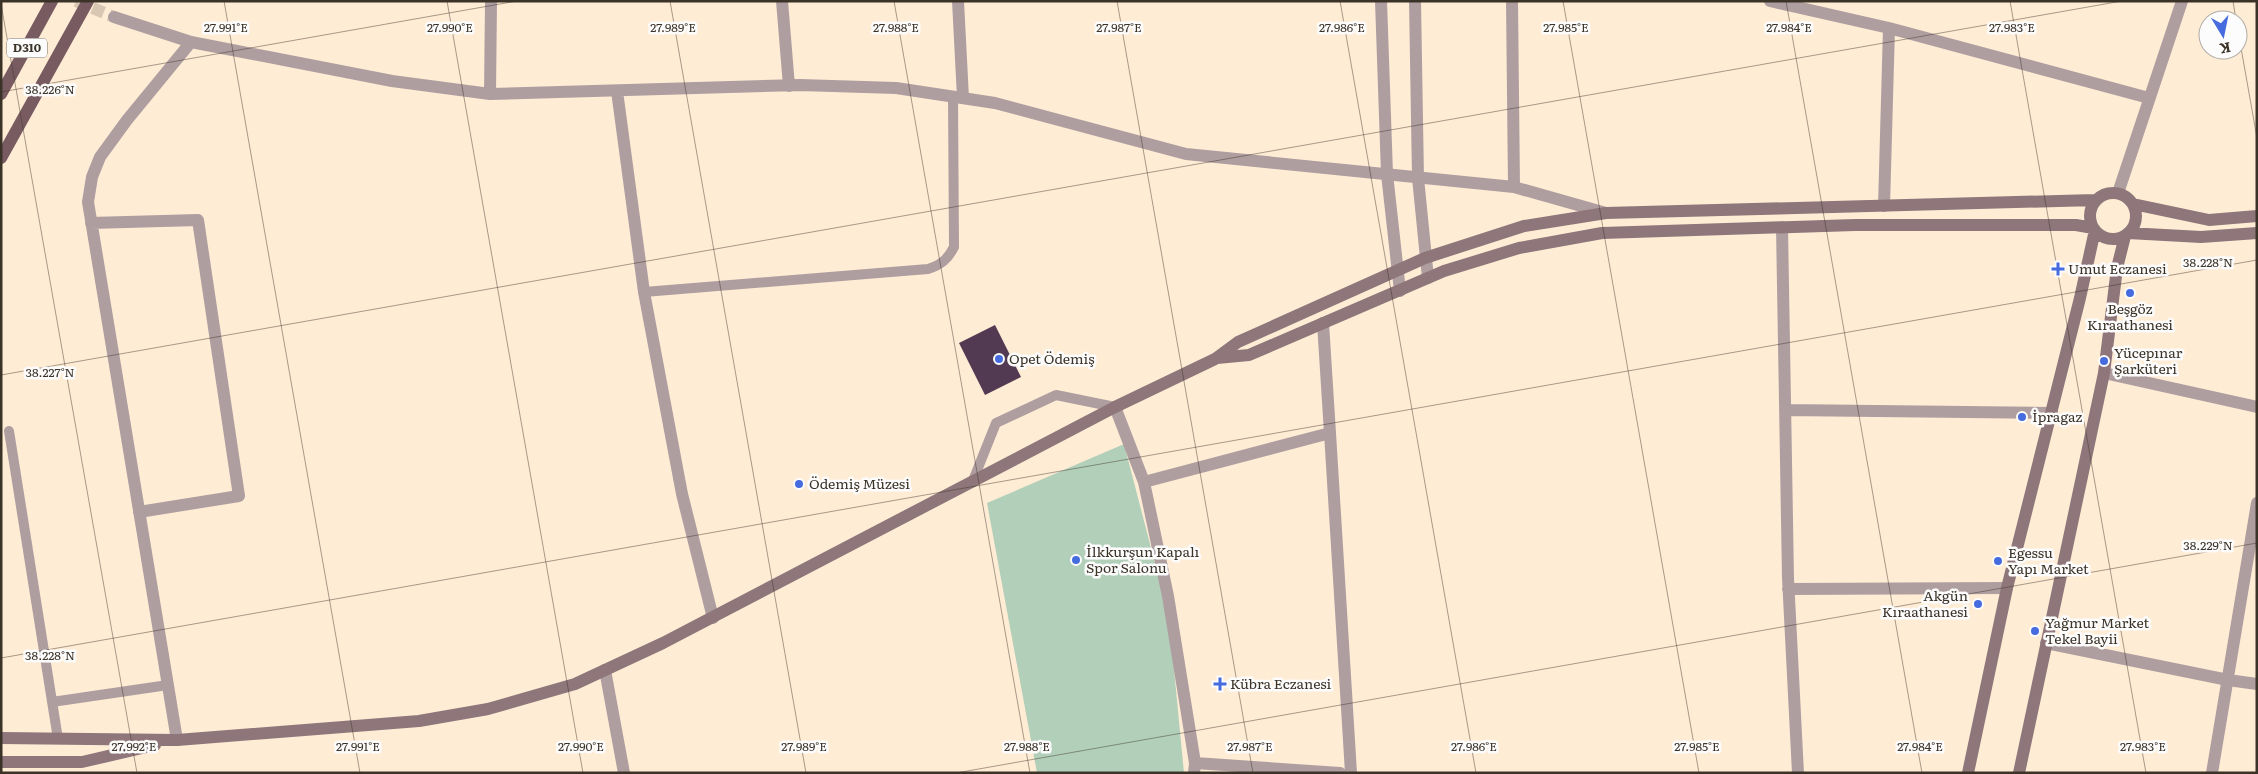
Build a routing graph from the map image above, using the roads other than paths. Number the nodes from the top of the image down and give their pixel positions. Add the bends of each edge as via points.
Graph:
1 (52, 1) edge
2 (88, 1) edge
3 (491, 1) edge
4 (782, 1) edge
5 (958, 1) edge
6 (1381, 1) edge
7 (1415, 1) edge
8 (1512, 1) edge
9 (1770, 1) edge
10 (2182, 1) edge
11 (114, 17) tunnel mouth
12 (1889, 28) junction
13 (190, 42) junction
14 (789, 86) junction
15 (617, 91) junction
16 (1, 94) edge
17 (490, 94) junction
18 (958, 97) junction
19 (2149, 98) junction
20 (1, 158) edge
21 (1386, 174) junction
22 (1418, 178) junction
23 (1514, 187) junction
24 (2118, 193) junction
25 (2095, 200) junction
26 (2133, 204) junction
27 (1884, 206) junction
28 (1606, 213) junction
29 (2257, 216) edge
30 (91, 223) junction
31 (1782, 227) junction
32 (2094, 229) junction
33 (2257, 233) edge
34 (2126, 234) junction
35 (1425, 258) junction
36 (1397, 270) junction
37 (1428, 278) junction
38 (1400, 291) junction
39 (644, 292) junction
40 (1323, 324) junction
41 (1215, 359) junction
42 (2104, 373) junction
43 (1115, 406) junction
44 (2257, 407) edge
45 (1785, 410) junction
46 (2052, 413) junction
47 (9, 431) dead end
48 (1330, 433) junction
49 (1144, 482) junction
50 (972, 483) junction
51 (2257, 503) edge
52 (139, 512) junction
53 (2007, 588) junction
54 (1788, 589) junction
55 (713, 618) junction
56 (2046, 643) junction
57 (605, 670) junction
58 (2228, 680) junction
59 (2257, 684) edge
60 (168, 685) junction
61 (52, 702) junction
62 (1, 738) edge
63 (58, 739) junction
64 (177, 740) junction
65 (1, 762) edge
66 (1194, 768) edge
67 (624, 773) edge
68 (1340, 773) edge
69 (1351, 773) edge
70 (1798, 773) edge
71 (1968, 773) edge
72 (2019, 773) edge
73 (2212, 773) edge

1 - 16 main road, D310
2 - 20 main road, D310
3 - 17 street
4 - 14 street
5 - 18 street
6 - 21 street
7 - 22 street
8 - 23 street
9 - 12 street
10 - 19 street
11 - 13 street
12 - 19 street
12 - 27 street
13 - 17 street via 392,81
13 - 30 street via 100,157 92,177 88,202
14 - 15 street
14 - 18 street via 896,88
15 - 17 street
15 - 39 street
18 - 21 street via 995,102 1186,154
18 - 39 lane via 954,247 937,266
19 - 24 street
21 - 22 street
21 - 36 street
22 - 23 street
22 - 35 street
23 - 28 street
24 - 25 main road via 2106,194
24 - 26 main road
25 - 27 main road
25 - 32 main road via 2090,214
26 - 29 main road via 2208,220
26 - 34 main road via 2136,220
27 - 28 main road
28 - 35 main road via 1524,226
30 - 52 street
30 - 52 street via 198,220 239,496
31 - 32 main road via 2066,225
31 - 37 main road via 1602,233 1519,248
31 - 45 street
32 - 34 main road via 2112,239
32 - 46 main road
33 - 34 main road via 2201,237
34 - 42 main road via 2117,268
35 - 36 main road
35 - 37 street
36 - 38 street
36 - 41 main road via 1238,342
37 - 38 main road
38 - 40 main road
39 - 55 street via 682,494
40 - 41 main road via 1249,355
40 - 48 street
41 - 43 main road
42 - 44 street
42 - 56 main road
43 - 49 street
43 - 50 main road
43 - 50 lane via 1056,395 996,423
45 - 46 street
45 - 54 street
46 - 53 main road
47 - 61 lane
48 - 49 street
48 - 69 street
49 - 66 street via 1168,596
50 - 55 main road
51 - 58 street
52 - 60 street
53 - 54 street
53 - 71 main road
54 - 70 street
55 - 57 main road
56 - 58 street
56 - 72 main road
57 - 64 main road via 575,684 488,709 419,721
57 - 67 street
58 - 59 street
58 - 73 street
60 - 61 lane
60 - 64 street
61 - 63 lane
62 - 63 main road
63 - 64 main road
64 - 65 main road via 82,762
66 - 68 street

